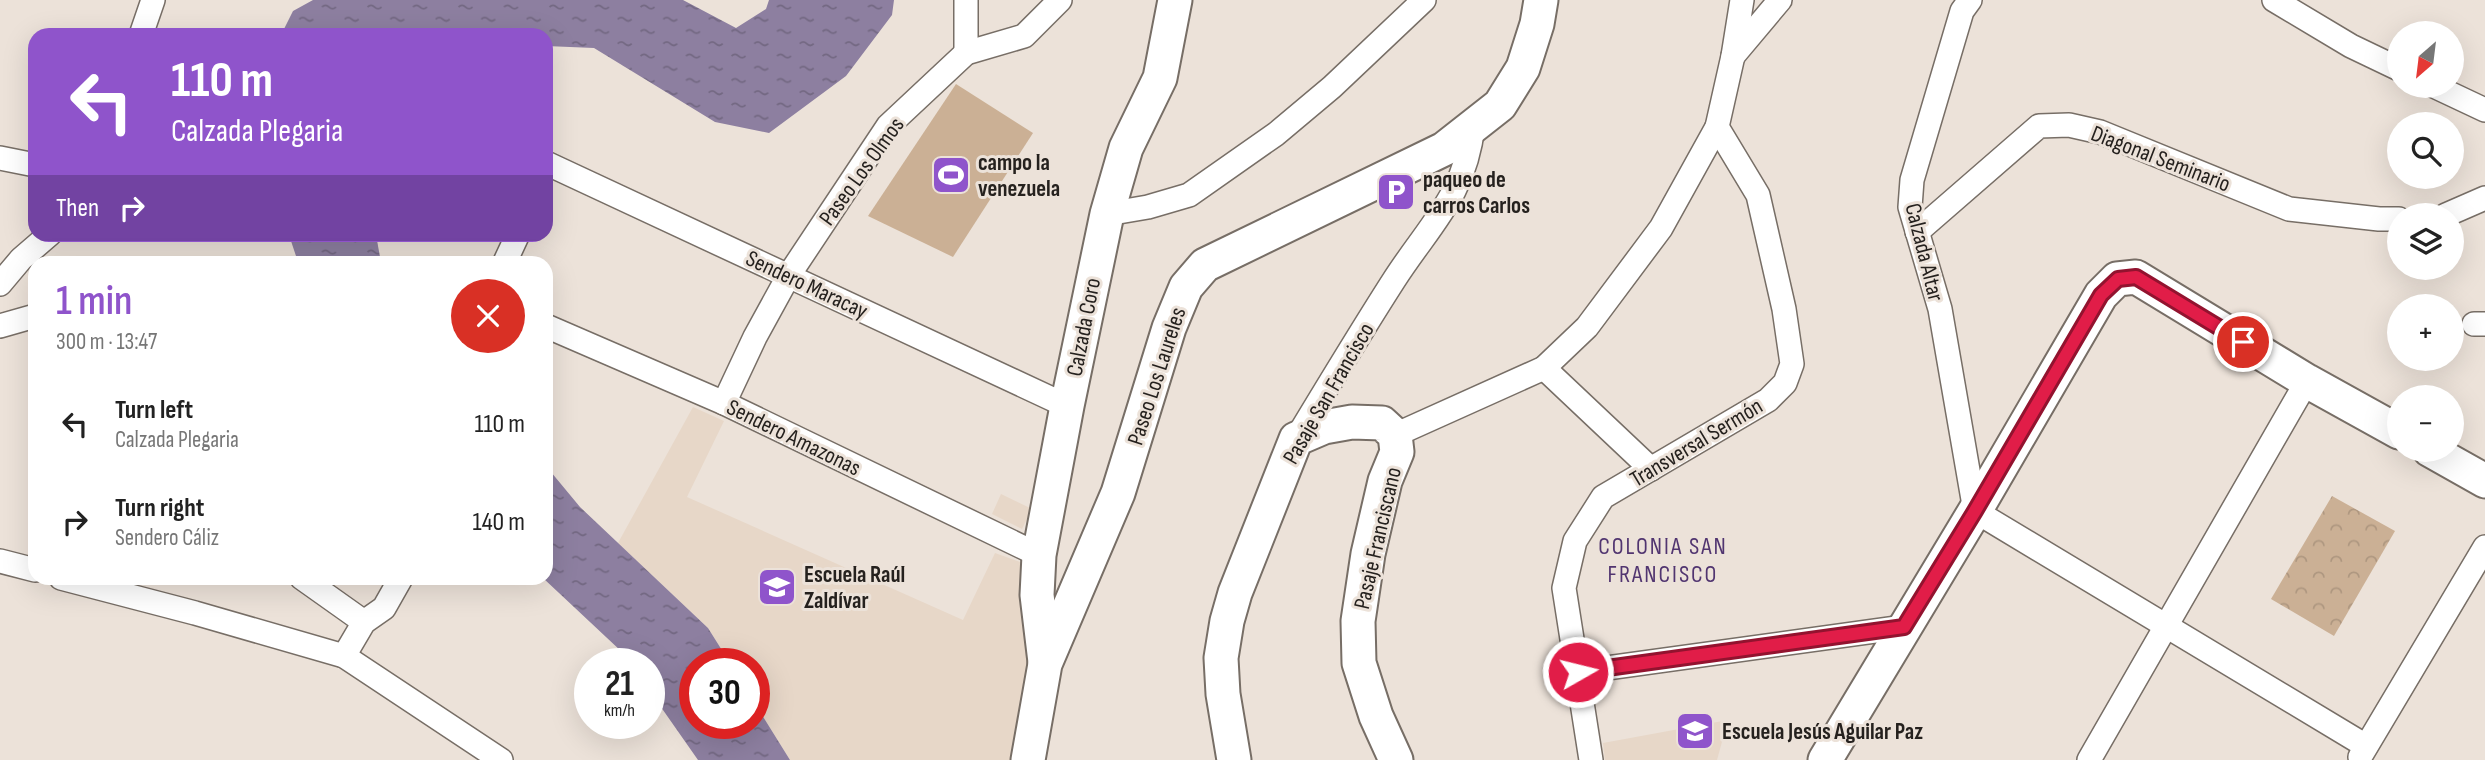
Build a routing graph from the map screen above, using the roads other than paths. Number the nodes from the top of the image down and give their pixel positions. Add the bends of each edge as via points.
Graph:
1 (153, 0) edge
2 (966, 0) edge
3 (1060, 0) edge
4 (1175, 0) edge
5 (1424, 0) edge
6 (1541, 0) edge
7 (1742, 0) edge
8 (1780, 0) edge
9 (1970, 0) edge
10 (2280, 1) edge
11 (143, 28) edge
12 (966, 53) junction
13 (1733, 56) junction
14 (2387, 63) edge
15 (2460, 98) edge
16 (2485, 110) edge
17 (1473, 126) junction
18 (1717, 127) junction
19 (0, 158) edge
20 (28, 163) edge
21 (553, 169) edge
22 (2485, 198) edge
23 (2464, 207) edge
24 (1107, 214) junction
25 (2387, 219) edge
26 (1917, 232) junction
27 (41, 242) edge
28 (789, 275) junction
29 (0, 284) edge
30 (28, 320) edge
31 (0, 326) edge
32 (553, 329) edge
33 (1544, 368) junction
34 (2307, 380) junction
35 (724, 403) junction
36 (1067, 406) junction
37 (2387, 425) edge
38 (1395, 435) junction
39 (1296, 439) junction
40 (2451, 462) edge
41 (1650, 469) junction
42 (2485, 481) edge
43 (1975, 511) junction
44 (2485, 547) edge
45 (1039, 555) junction
46 (0, 561) edge
47 (28, 568) edge
48 (88, 585) edge
49 (312, 585) edge
50 (397, 585) edge
51 (364, 622) junction
52 (1904, 627) junction
53 (2167, 627) junction
54 (344, 656) junction
55 (1045, 664) junction
56 (1578, 672) junction
57 (2362, 753) edge
58 (1833, 757) edge
59 (500, 760) edge
60 (1028, 760) edge
61 (1234, 760) edge
62 (1396, 760) edge
63 (1591, 760) edge
64 (2089, 760) edge

1 - 11 street
2 - 12 street
3 - 12 street, Paseo Los Olmos via 1024,36
4 - 24 street, Calzada Coro via 1160,78 1126,148
5 - 24 street via 1276,134 1189,195
6 - 17 street, Paseo Los Laureles via 1523,68 1500,105
7 - 13 street
8 - 13 street
9 - 26 street, Calzada Altar via 1962,11 1912,180 1910,206
10 - 14 street
12 - 28 street, Paseo Los Olmos via 888,126
13 - 18 street
15 - 16 street
17 - 39 street, Pasaje San Francisco via 1470,155 1451,201 1396,276
17 - 55 street, Paseo Los Laureles via 1444,149 1205,265 1186,287 1118,493
18 - 33 street via 1661,228 1587,327
18 - 41 street, Transversal Sermón via 1758,195 1792,365 1785,383 1768,400
19 - 20 street
21 - 28 street, Sendero Maracay
22 - 23 street
24 - 36 street, Calzada Coro
25 - 26 street, Diagonal Seminario via 2289,209 2100,132 2069,125 2039,126
26 - 43 street, Calzada Altar via 1940,309
27 - 29 street
28 - 35 street, Paseo Los Olmos
28 - 36 street, Sendero Maracay
30 - 31 street
32 - 35 street, Sendero Amazonas
33 - 38 street
33 - 41 street
34 - 37 street
34 - 43 street via 2136,277 2118,279 2101,295
34 - 53 street
35 - 45 street, Sendero Amazonas
36 - 45 street, Calzada Coro
38 - 39 street via 1382,424 1352,422
38 - 62 street, Pasaje Franciscano via 1397,452 1382,493 1358,621 1359,663
39 - 61 street, Pasaje San Francisco via 1227,621 1221,658
40 - 42 street
41 - 56 street, Transversal Sermón via 1603,497 1575,541 1564,588
43 - 52 street
43 - 53 street
44 - 57 street
45 - 55 street, Calzada Coro via 1037,595
46 - 47 street
48 - 54 street
49 - 51 street
50 - 51 street via 384,608
51 - 54 street
52 - 56 street
52 - 58 street
53 - 57 street
53 - 64 street
54 - 59 street
55 - 60 street, Paseo Los Laureles
56 - 63 street, Transversal Sermón

